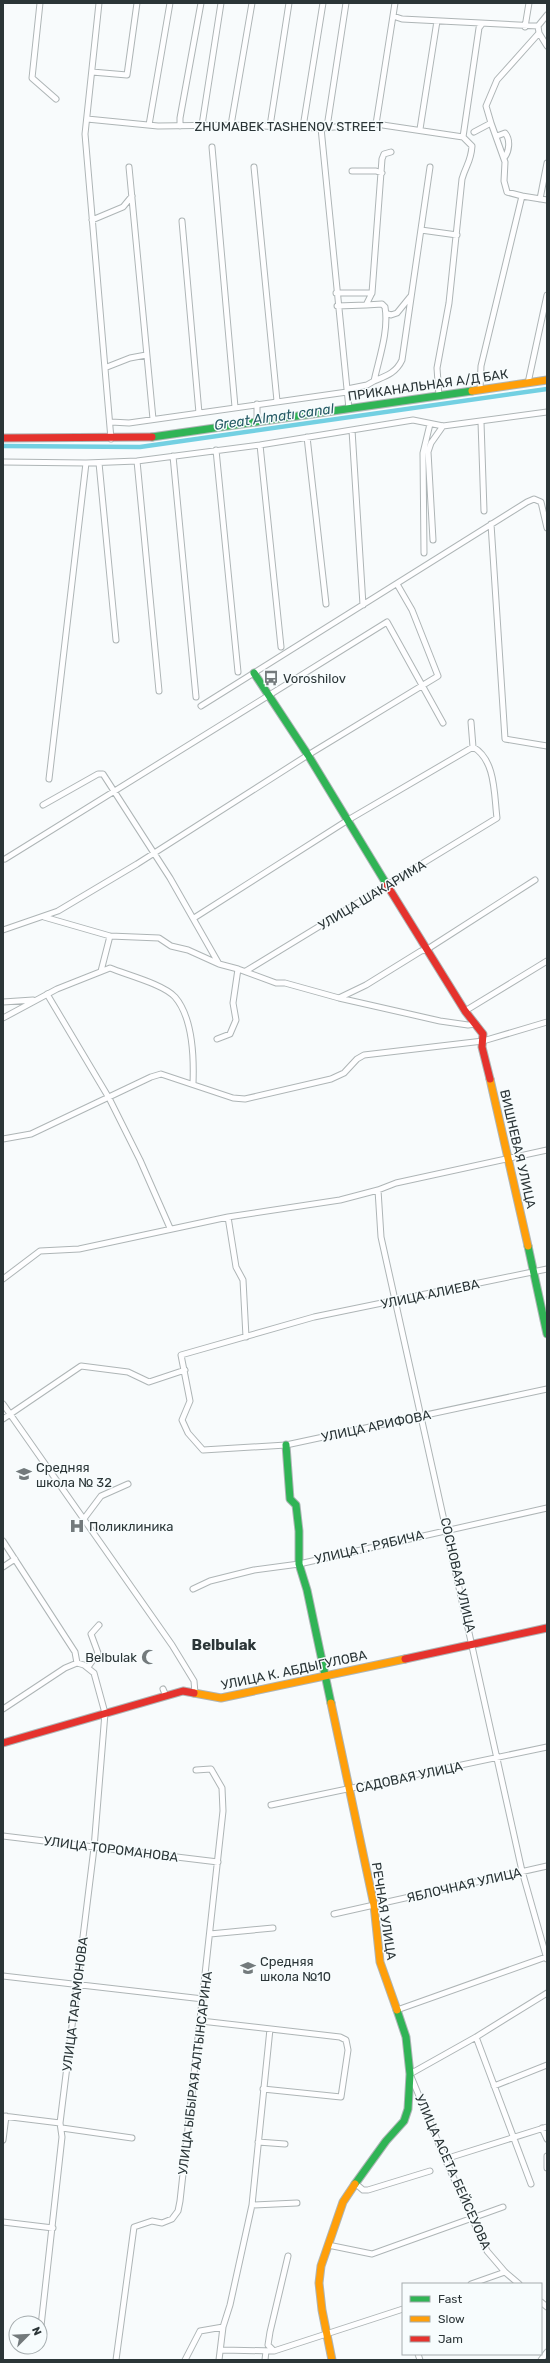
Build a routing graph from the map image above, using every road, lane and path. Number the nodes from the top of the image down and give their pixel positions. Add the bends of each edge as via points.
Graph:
1 (40, 3) edge
2 (99, 3) edge
3 (137, 3) edge
4 (170, 3) edge
5 (200, 3) edge
6 (221, 3) edge
7 (252, 3) edge
8 (289, 3) edge
9 (323, 3) edge
10 (346, 3) edge
11 (395, 3) edge
12 (529, 3) edge
13 (547, 15) edge
14 (393, 16) junction
15 (438, 21) junction
16 (482, 24) junction
17 (538, 26) junction
18 (525, 27) junction
19 (539, 33) junction
20 (547, 46) edge
21 (92, 72) junction
22 (56, 99) dead end
23 (87, 119) junction
24 (491, 123) junction
25 (376, 124) junction
26 (149, 125) junction
27 (202, 125) junction
28 (231, 125) junction
29 (180, 126) junction
30 (270, 126) junction
31 (303, 127) junction
32 (324, 127) junction
33 (420, 129) junction
34 (474, 132) dead end
35 (497, 136) junction
36 (463, 137) junction
37 (212, 147) dead end
38 (391, 152) dead end
39 (504, 158) junction
40 (547, 163) edge
41 (129, 167) dead end
42 (254, 167) dead end
43 (430, 167) dead end
44 (352, 171) dead end
45 (382, 173) junction
46 (132, 196) junction
47 (522, 196) junction
48 (540, 199) junction
49 (547, 200) edge
50 (92, 220) junction
51 (182, 221) dead end
52 (421, 230) junction
53 (457, 235) junction
54 (336, 293) junction
55 (372, 293) junction
56 (547, 295) edge
57 (410, 296) junction
58 (366, 305) junction
59 (337, 306) junction
60 (386, 313) junction
61 (146, 354) junction
62 (107, 367) junction
63 (547, 380) edge
64 (374, 381) junction
65 (528, 383) junction
66 (347, 390) junction
67 (480, 390) junction
68 (439, 396) junction
69 (277, 402) junction
70 (257, 404) junction
71 (235, 407) junction
72 (349, 409) junction
73 (547, 412) edge
74 (199, 413) junction
75 (153, 419) junction
76 (111, 422) junction
77 (257, 422) junction
78 (481, 422) junction
79 (430, 424) junction
80 (443, 426) junction
81 (352, 430) junction
82 (307, 437) junction
83 (3, 438) edge
84 (111, 439) junction
85 (260, 445) junction
86 (216, 450) junction
87 (173, 456) junction
88 (137, 461) junction
89 (3, 462) edge
90 (86, 463) junction
91 (99, 463) junction
92 (484, 511) dead end
93 (492, 524) junction
94 (547, 528) edge
95 (433, 540) dead end
96 (424, 553) dead end
97 (397, 584) junction
98 (326, 604) dead end
99 (363, 605) junction
100 (116, 640) dead end
101 (281, 647) dead end
102 (238, 672) dead end
103 (254, 673) junction
104 (423, 684) junction
105 (159, 691) dead end
106 (269, 696) junction
107 (196, 697) dead end
108 (200, 706) dead end
109 (471, 722) dead end
110 (443, 724) dead end
111 (547, 746) edge
112 (473, 747) junction
113 (308, 755) junction
114 (49, 779) dead end
115 (112, 791) junction
116 (43, 805) dead end
117 (348, 820) junction
118 (153, 854) junction
119 (5, 859) dead end
120 (535, 880) dead end
121 (388, 886) junction
122 (43, 916) junction
123 (194, 918) junction
124 (3, 930) edge
125 (110, 936) junction
126 (426, 950) junction
127 (547, 961) edge
128 (219, 964) junction
129 (238, 969) junction
130 (101, 971) junction
131 (246, 971) junction
132 (47, 994) junction
133 (339, 998) junction
134 (32, 1000) junction
135 (3, 1002) edge
136 (465, 1012) junction
137 (3, 1018) edge
138 (547, 1022) edge
139 (476, 1024) junction
140 (217, 1040) dead end
141 (483, 1041) junction
142 (193, 1084) junction
143 (109, 1098) junction
144 (3, 1139) edge
145 (547, 1150) edge
146 (509, 1160) junction
147 (378, 1190) junction
148 (228, 1217) junction
149 (170, 1228) junction
150 (547, 1269) edge
151 (534, 1272) junction
152 (3, 1279) edge
153 (397, 1301) junction
154 (547, 1334) edge
155 (246, 1337) junction
156 (185, 1370) junction
157 (547, 1388) edge
158 (3, 1404) edge
159 (10, 1414) junction
160 (422, 1416) junction
161 (3, 1419) edge
162 (286, 1446) junction
163 (128, 1484) dead end
164 (547, 1508) edge
165 (83, 1520) junction
166 (447, 1530) junction
167 (3, 1540) edge
168 (15, 1559) junction
169 (299, 1564) junction
170 (3, 1567) edge
171 (193, 1589) dead end
172 (99, 1625) dead end
173 (547, 1628) edge
174 (473, 1644) junction
175 (78, 1663) junction
176 (88, 1667) junction
177 (325, 1676) junction
178 (195, 1693) junction
179 (3, 1709) edge
180 (105, 1713) junction
181 (3, 1743) edge
182 (547, 1747) edge
183 (497, 1757) junction
184 (196, 1770) dead end
185 (350, 1790) junction
186 (271, 1805) dead end
187 (3, 1836) edge
188 (94, 1848) junction
189 (218, 1862) junction
190 (547, 1866) edge
191 (522, 1871) junction
192 (374, 1905) junction
193 (334, 1914) dead end
194 (274, 1928) dead end
195 (210, 1934) junction
196 (547, 1958) edge
197 (3, 1976) edge
198 (77, 1985) junction
199 (547, 1993) edge
200 (203, 2000) junction
201 (397, 2010) junction
202 (201, 2021) junction
203 (270, 2029) junction
204 (476, 2037) junction
205 (547, 2066) edge
206 (410, 2074) junction
207 (494, 2086) junction
208 (263, 2089) junction
209 (5, 2116) edge
210 (61, 2125) junction
211 (545, 2128) edge
212 (132, 2138) dead end
213 (512, 2138) junction
214 (547, 2139) edge
215 (3, 2140) edge
216 (258, 2142) junction
217 (285, 2144) dead end
218 (547, 2156) edge
219 (445, 2159) junction
220 (547, 2168) edge
221 (430, 2171) dead end
222 (356, 2184) junction
223 (531, 2184) dead end
224 (298, 2203) dead end
225 (252, 2205) junction
226 (503, 2207) dead end
227 (471, 2219) junction
228 (3, 2222) edge
229 (53, 2228) junction
230 (328, 2245) junction
231 (288, 2256) dead end
232 (505, 2272) junction
233 (474, 2283) edge
234 (519, 2283) edge
235 (402, 2309) edge
236 (42, 2315) edge
237 (223, 2327) junction
238 (327, 2334) junction
239 (222, 2350) junction
240 (266, 2351) junction
241 (274, 2351) junction
242 (547, 2352) edge
243 (116, 2360) edge
244 (185, 2360) edge
245 (219, 2360) edge
246 (265, 2360) edge
247 (332, 2360) edge
248 (541, 2360) edge

1 - 22 street via 32,78
2 - 21 street
3 - 21 street via 127,75
4 - 26 street
5 - 29 street
6 - 27 street
7 - 28 street
8 - 30 street
9 - 31 street
10 - 32 street
11 - 14 street
12 - 18 street
13 - 17 street
14 - 15 street
14 - 25 street
15 - 16 street
15 - 33 street
16 - 18 street
16 - 36 street via 479,28
17 - 18 street
17 - 19 street
19 - 20 street
19 - 24 street via 497,80 486,106
21 - 23 street
23 - 26 street, ZHUMABEK TASHENOV STREET
23 - 50 street via 86,154
24 - 34 street
24 - 35 street
25 - 32 street, ZHUMABEK TASHENOV STREET
25 - 33 street, ZHUMABEK TASHENOV STREET
26 - 29 street, ZHUMABEK TASHENOV STREET
27 - 28 street, ZHUMABEK TASHENOV STREET
27 - 29 street, ZHUMABEK TASHENOV STREET
28 - 30 street, ZHUMABEK TASHENOV STREET
30 - 31 street, ZHUMABEK TASHENOV STREET
31 - 32 street, ZHUMABEK TASHENOV STREET
32 - 54 street
33 - 36 street, ZHUMABEK TASHENOV STREET
35 - 39 street
35 - 39 street via 505,133 508,138 508,150
36 - 53 street via 472,146 472,160 465,169 462,179
37 - 71 street
38 - 45 street via 384,154
39 - 47 street via 504,187 507,192
40 - 48 street
41 - 46 street
42 - 69 street
43 - 52 street
44 - 45 street
45 - 55 street
46 - 50 street via 123,207
46 - 61 street
47 - 48 street
47 - 67 street via 481,366
48 - 49 street
50 - 62 street
51 - 74 street
52 - 53 street
52 - 57 street
53 - 68 street via 449,303 436,368
54 - 55 street
54 - 59 street
55 - 58 street
56 - 65 street
57 - 60 street via 397,313
57 - 64 street via 402,360 392,373
58 - 59 street
58 - 60 street via 382,304
59 - 66 street
60 - 64 street
61 - 62 street
61 - 75 street
62 - 76 street
63 - 65 street, ПРИКАНАЛЬНАЯ А/Д БАК
64 - 66 street
65 - 67 street, ПРИКАНАЛЬНАЯ А/Д БАК
66 - 69 street
66 - 72 street
67 - 68 street, ПРИКАНАЛЬНАЯ А/Д БАК
68 - 72 street, ПРИКАНАЛЬНАЯ А/Д БАК
69 - 70 street
70 - 71 street
70 - 77 street
71 - 74 street
72 - 77 street, ПРИКАНАЛЬНАЯ А/Д БАК
73 - 78 street
74 - 75 street
75 - 76 street via 129,423
76 - 84 street
77 - 84 street, ПРИКАНАЛЬНАЯ А/Д БАК via 148,438
78 - 80 street
78 - 92 street
79 - 80 street
79 - 81 street via 413,420
79 - 96 street via 423,453
80 - 95 street via 428,452
81 - 82 street
81 - 99 street
82 - 85 street
82 - 98 street
83 - 84 street, ПРИКАНАЛЬНАЯ А/Д БАК
85 - 86 street
85 - 101 street
86 - 87 street
86 - 102 street
87 - 88 street
87 - 107 street
88 - 91 street
88 - 105 street
89 - 90 street
90 - 91 street
90 - 114 street
91 - 100 street
93 - 94 street via 534,500 541,502
93 - 97 street
93 - 111 street via 505,739
97 - 99 street
97 - 104 street via 412,610 438,676
99 - 103 street
103 - 106 street
103 - 108 street
104 - 106 street via 387,622
104 - 110 street
104 - 113 street
106 - 113 street
106 - 115 street
109 - 112 street
112 - 117 street
112 - 121 street, УЛИЦА ШАКАРИМА via 480,751 490,767 497,818
113 - 117 street
113 - 118 street
115 - 116 street via 103,774 98,774
115 - 118 street
115 - 119 street
117 - 121 street
117 - 123 street
118 - 122 street via 58,911
118 - 123 street
120 - 126 street
121 - 126 street
121 - 131 street, УЛИЦА ШАКАРИМА
122 - 124 street
122 - 125 street
123 - 128 street
125 - 128 street via 159,938 171,946 188,950
125 - 130 street
126 - 133 street
126 - 136 street
127 - 136 street
128 - 129 street
129 - 131 street
129 - 140 street via 232,1003 236,1020 230,1034
130 - 132 street
130 - 142 street via 110,968 163,989 174,997 181,1007 190,1035 194,1056
131 - 133 street via 276,983 285,983
132 - 134 street
132 - 143 street
133 - 139 street via 440,1021
134 - 135 street
134 - 137 street
136 - 139 street
138 - 141 street
139 - 141 street, ВИШНЕВАЯ УЛИЦА via 483,1034
141 - 142 street via 364,1055 357,1058 344,1073 331,1079 245,1099 233,1098
141 - 146 street, ВИШНЕВАЯ УЛИЦА via 482,1047
142 - 143 street via 161,1074
143 - 144 street via 31,1134
143 - 149 street
145 - 146 street
146 - 147 street via 396,1183
146 - 151 street, ВИШНЕВАЯ УЛИЦА
147 - 148 street via 340,1200
147 - 153 street, СОСНОВАЯ УЛИЦА via 381,1237
148 - 149 street
148 - 155 street via 236,1267 243,1280
149 - 152 street via 79,1249 40,1251
150 - 151 street, УЛИЦА АЛИЕВА
151 - 153 street, УЛИЦА АЛИЕВА
151 - 154 street, ВИШНЕВАЯ УЛИЦА
153 - 155 street, УЛИЦА АЛИЕВА via 314,1317
153 - 160 street, СОСНОВАЯ УЛИЦА
155 - 156 street, УЛИЦА АЛИЕВА via 181,1354
156 - 159 street via 149,1382 128,1372 81,1366
156 - 162 street, УЛИЦА АРИФОВА via 190,1401 182,1420 188,1433 203,1450
157 - 160 street, УЛИЦА АРИФОВА
158 - 159 street
159 - 161 street
159 - 165 street
160 - 162 street, УЛИЦА АРИФОВА
160 - 166 street, СОСНОВАЯ УЛИЦА
162 - 169 street, РЕЧНАЯ УЛИЦА via 290,1499 296,1505 299,1531
163 - 165 street via 101,1496
164 - 166 street, УЛИЦА Г. РЯБИЧА
165 - 178 street via 172,1645 194,1680
166 - 169 street, УЛИЦА Г. РЯБИЧА
166 - 174 street, СОСНОВАЯ УЛИЦА
167 - 168 street
168 - 170 street
168 - 175 street via 75,1652
169 - 171 street, УЛИЦА Г. РЯБИЧА via 263,1568 210,1580
169 - 177 street, РЕЧНАЯ УЛИЦА
172 - 176 street via 91,1634 98,1653
173 - 174 street, УЛИЦА К. АБДЫГУЛОВА
174 - 177 street, УЛИЦА К. АБДЫГУЛОВА
174 - 183 street, СОСНОВАЯ УЛИЦА
175 - 176 street
175 - 179 street via 65,1668
176 - 180 street, УЛИЦА ТАРАМОНОВА via 94,1673
177 - 178 street, УЛИЦА К. АБДЫГУЛОВА via 220,1698
177 - 185 street, РЕЧНАЯ УЛИЦА
178 - 180 street, УЛИЦА К. АБДЫГУЛОВА via 165,1692
180 - 181 street, УЛИЦА К. АБДЫГУЛОВА
180 - 188 street, УЛИЦА ТАРАМОНОВА
182 - 183 street, САДОВАЯ УЛИЦА
183 - 185 street, САДОВАЯ УЛИЦА
183 - 191 street, СОСНОВАЯ УЛИЦА
184 - 189 street, УЛИЦА ЫБЫРАЯ АЛТЫНСАРИНА via 211,1769 222,1788 223,1811
185 - 186 street, САДОВАЯ УЛИЦА
185 - 192 street, РЕЧНАЯ УЛИЦА
187 - 188 street, УЛИЦА ТОРОМАНОВА
188 - 189 street, УЛИЦА ТОРОМАНОВА
188 - 198 street, УЛИЦА ТАРАМОНОВА
189 - 195 street, УЛИЦА ЫБЫРАЯ АЛТЫНСАРИНА
190 - 191 street, ЯБЛОЧНАЯ УЛИЦА
191 - 192 street, ЯБЛОЧНАЯ УЛИЦА
191 - 196 street, СОСНОВАЯ УЛИЦА
192 - 193 street, ЯБЛОЧНАЯ УЛИЦА
192 - 201 street, РЕЧНАЯ УЛИЦА via 381,1968
194 - 195 street
195 - 200 street, УЛИЦА ЫБЫРАЯ АЛТЫНСАРИНА
196 - 201 street
197 - 198 street
198 - 200 street
198 - 210 street, УЛИЦА ТАРАМОНОВА
199 - 204 street
200 - 202 street, УЛИЦА ЫБЫРАЯ АЛТЫНСАРИНА
201 - 206 street, РЕЧНАЯ УЛИЦА via 406,2037
202 - 203 street
202 - 243 street, УЛИЦА ЫБЫРАЯ АЛТЫНСАРИНА via 178,2211 172,2219 162,2223 152,2221 134,2227
203 - 208 street
203 - 208 street via 340,2037 346,2040 348,2050 341,2097
204 - 206 street
204 - 207 street
205 - 207 street
206 - 219 street, УЛИЦА АСЕТА БЕЙСЕУОВА
206 - 222 street, РЕЧНАЯ УЛИЦА via 408,2109 404,2121 386,2141
207 - 213 street
208 - 216 street
209 - 210 street
209 - 215 street
210 - 212 street
210 - 229 street, УЛИЦА ТАРАМОНОВА
211 - 213 street
211 - 214 street
213 - 219 street
213 - 223 street
216 - 217 street
216 - 225 street
218 - 220 street
219 - 227 street, УЛИЦА АСЕТА БЕЙСЕУОВА
221 - 222 street via 368,2190 363,2190
222 - 230 street, РЕЧНАЯ УЛИЦА via 343,2202
224 - 225 street
225 - 237 street
226 - 227 street
227 - 230 street via 372,2254
227 - 232 street, УЛИЦА АСЕТА БЕЙСЕУОВА via 487,2251
228 - 229 street
229 - 236 street, УЛИЦА ТАРАМОНОВА
230 - 238 street, РЕЧНАЯ УЛИЦА via 319,2283
231 - 241 street via 268,2345
232 - 233 street
232 - 234 street, УЛИЦА АСЕТА БЕЙСЕУОВА
235 - 238 street
237 - 239 street
237 - 244 street via 200,2332
238 - 241 street
238 - 247 street, РЕЧНАЯ УЛИЦА
239 - 240 street
239 - 245 street
240 - 241 street
240 - 246 street
242 - 248 street

